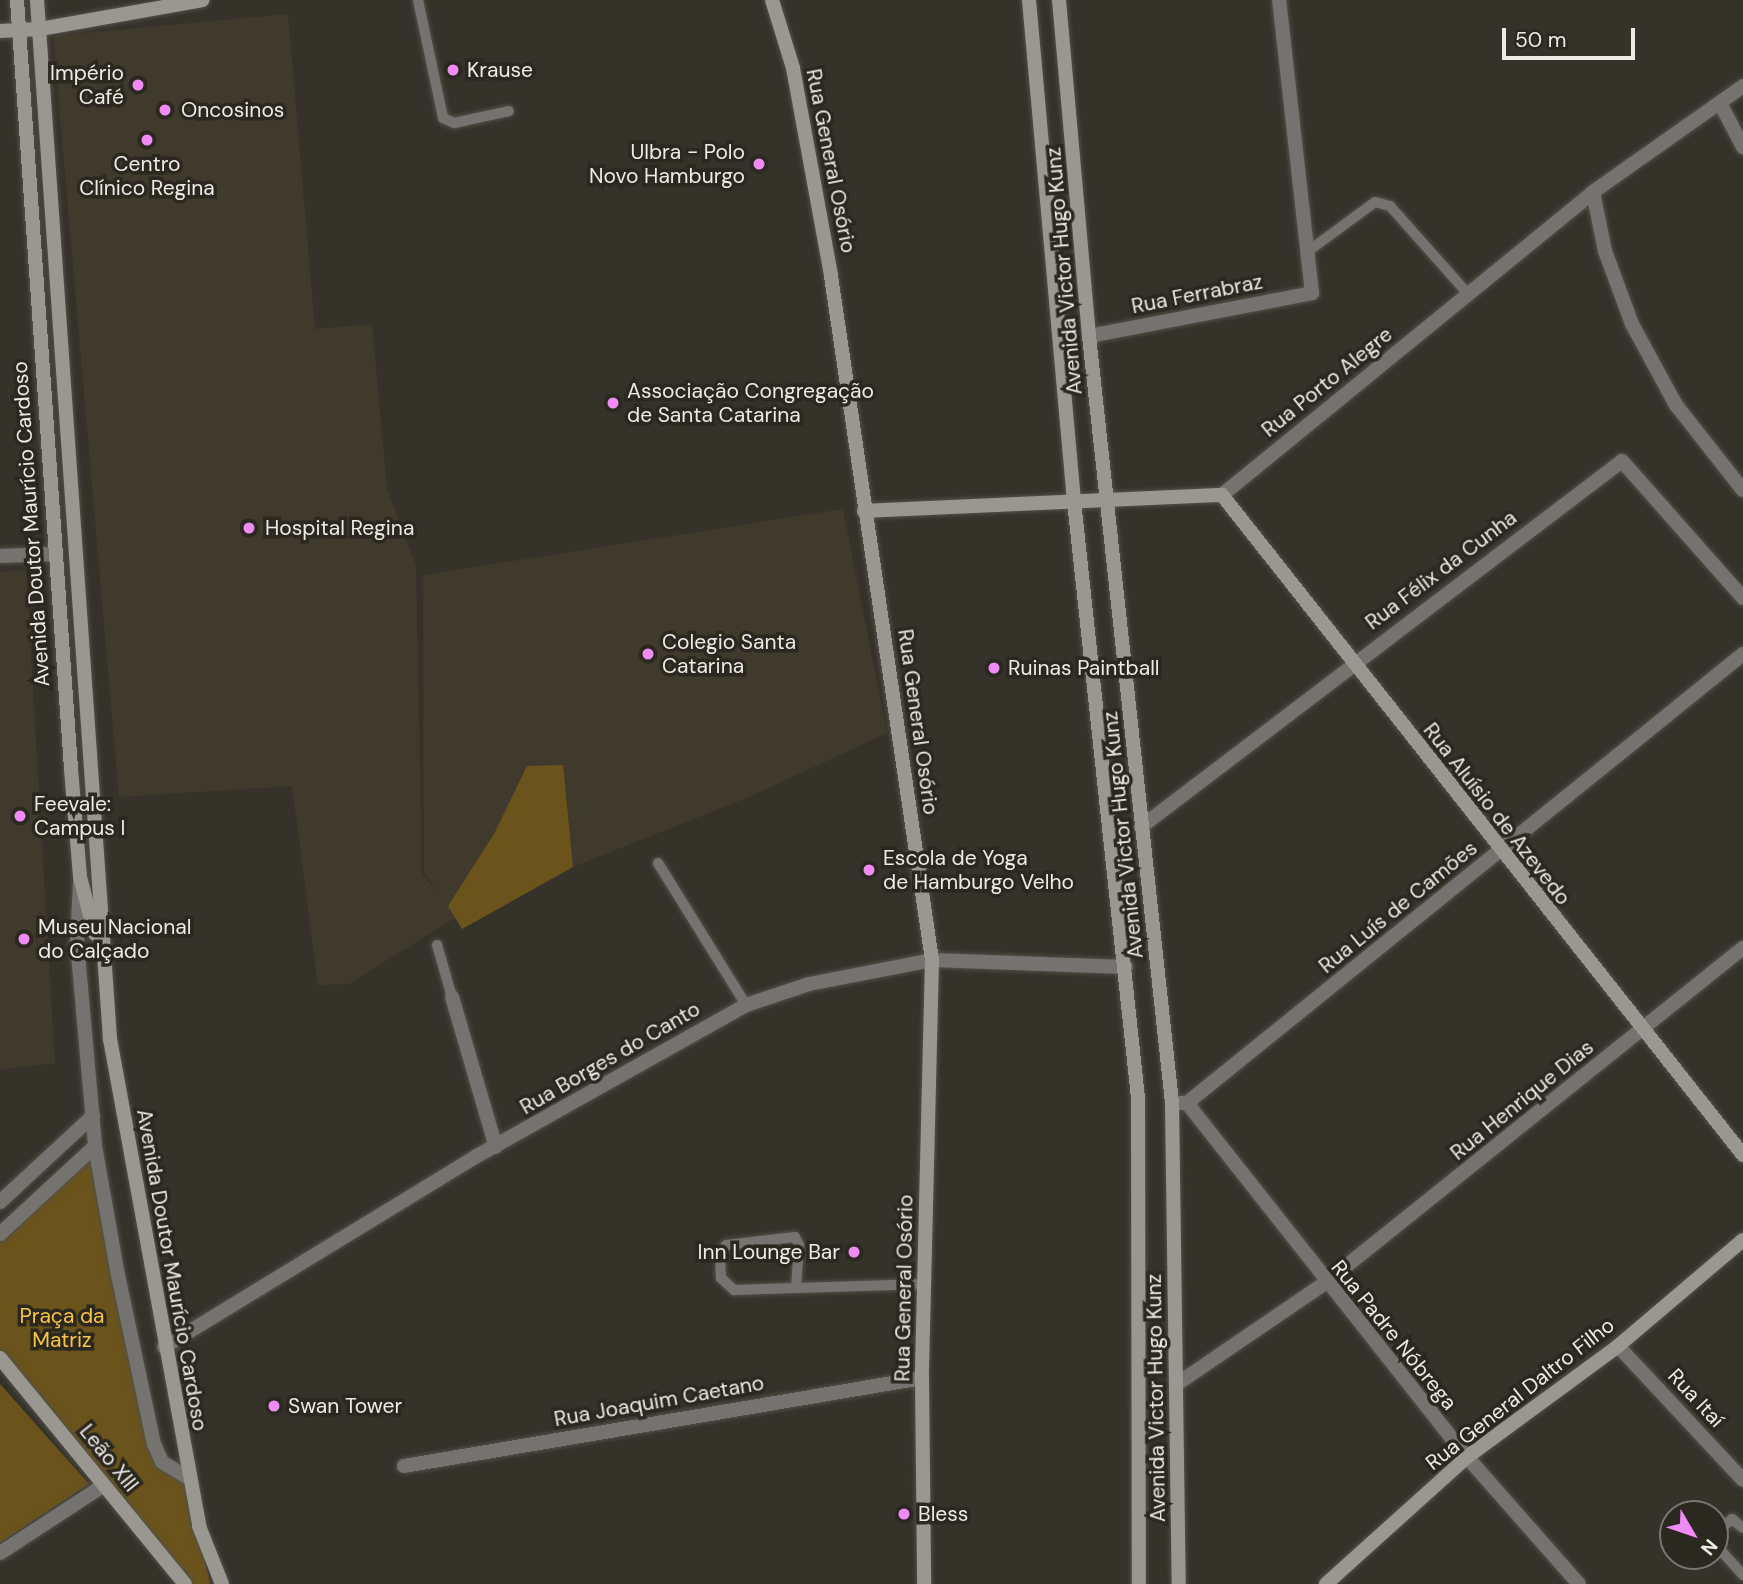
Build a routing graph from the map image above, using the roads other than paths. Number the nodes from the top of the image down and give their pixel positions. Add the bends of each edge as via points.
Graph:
1 (18, 0) edge
2 (37, 0) edge
3 (202, 0) edge
4 (418, 0) edge
5 (772, 0) edge
6 (1029, 0) edge
7 (1059, 0) edge
8 (1279, 0) edge
9 (40, 29) junction
10 (20, 30) junction
11 (0, 31) edge
12 (1743, 86) edge
13 (1720, 103) junction
14 (509, 111) dead end
15 (1743, 146) edge
16 (1593, 192) junction
17 (52, 222) junction
18 (34, 223) junction
19 (1307, 252) junction
20 (1468, 293) junction
21 (1089, 336) junction
22 (63, 360) junction
23 (40, 361) junction
24 (69, 436) junction
25 (46, 437) junction
26 (1743, 490) edge
27 (1222, 495) junction
28 (1108, 500) junction
29 (1074, 501) junction
30 (864, 511) junction
31 (74, 526) junction
32 (52, 527) junction
33 (54, 554) junction
34 (0, 556) edge
35 (57, 587) junction
36 (77, 587) junction
37 (1743, 598) edge
38 (1743, 654) edge
39 (1352, 664) junction
40 (82, 676) junction
41 (64, 677) junction
42 (88, 767) junction
43 (71, 769) junction
44 (1141, 827) junction
45 (1500, 852) junction
46 (658, 863) dead end
47 (80, 877) junction
48 (437, 945) dead end
49 (1743, 948) edge
50 (102, 959) junction
51 (932, 960) junction
52 (1126, 967) junction
53 (453, 997) joint
54 (746, 1005) junction
55 (1642, 1031) junction
56 (1172, 1103) junction
57 (1187, 1103) junction
58 (93, 1116) junction
59 (95, 1146) junction
60 (496, 1147) junction
61 (1743, 1155) edge
62 (0, 1202) edge
63 (0, 1234) edge
64 (1743, 1240) edge
65 (1325, 1283) junction
66 (925, 1284) junction
67 (796, 1288) junction
68 (1618, 1346) junction
69 (164, 1347) junction
70 (0, 1358) edge
71 (922, 1378) junction
72 (1177, 1384) junction
73 (1466, 1457) junction
74 (404, 1466) dead end
75 (189, 1478) junction
76 (1743, 1480) edge
77 (104, 1485) junction
78 (1729, 1521) edge
79 (1743, 1528) edge
80 (0, 1553) edge
81 (1729, 1560) edge
82 (1743, 1575) edge
83 (185, 1584) edge
84 (222, 1584) edge
85 (924, 1584) edge
86 (1139, 1584) edge
87 (1180, 1584) edge
88 (1326, 1584) edge
89 (1580, 1584) edge

1 - 10 main road, Avenida Doutor Maurício Cardoso
2 - 9 main road, Avenida Doutor Maurício Cardoso
3 - 9 main road
4 - 14 lane via 443,118 454,123
5 - 30 main road, Rua General Osório via 793,68 831,276
6 - 29 main road, Avenida Victor Hugo Kunz
7 - 21 main road, Avenida Victor Hugo Kunz
8 - 19 street
9 - 10 main road
9 - 17 main road, Avenida Doutor Maurício Cardoso
10 - 11 main road
10 - 18 main road, Avenida Doutor Maurício Cardoso
12 - 13 street, Rua Porto Alegre
13 - 15 street
13 - 16 street, Rua Porto Alegre
16 - 20 street, Rua Porto Alegre
16 - 26 street via 1605,251 1632,324 1676,405
17 - 18 main road
17 - 22 main road, Avenida Doutor Maurício Cardoso
18 - 23 main road, Avenida Doutor Maurício Cardoso
19 - 20 lane via 1375,202 1390,206
19 - 21 street, Rua Ferrabraz via 1312,293
20 - 27 street, Rua Porto Alegre
21 - 28 main road, Avenida Victor Hugo Kunz
22 - 23 main road
22 - 24 main road, Avenida Doutor Maurício Cardoso
23 - 25 main road, Avenida Doutor Maurício Cardoso
24 - 25 main road
24 - 31 main road, Avenida Doutor Maurício Cardoso
25 - 32 main road, Avenida Doutor Maurício Cardoso
27 - 28 main road
27 - 39 main road, Rua Aluísio de Azevedo
28 - 29 main road
28 - 44 main road, Avenida Victor Hugo Kunz
29 - 30 main road
29 - 52 main road, Avenida Victor Hugo Kunz
30 - 51 main road, Rua General Osório
31 - 32 main road
31 - 36 main road, Avenida Doutor Maurício Cardoso
32 - 33 main road, Avenida Doutor Maurício Cardoso
33 - 34 street
33 - 35 main road, Avenida Doutor Maurício Cardoso
35 - 36 lane
35 - 41 main road, Avenida Doutor Maurício Cardoso
36 - 40 main road, Avenida Doutor Maurício Cardoso
37 - 39 street, Rua Félix da Cunha via 1622,461
38 - 45 street, Rua Luís de Camões
39 - 44 street, Rua Félix da Cunha
39 - 45 main road, Rua Aluísio de Azevedo
40 - 41 lane
40 - 42 main road, Avenida Doutor Maurício Cardoso
41 - 43 main road, Avenida Doutor Maurício Cardoso
42 - 43 main road
42 - 50 main road, Avenida Doutor Maurício Cardoso
43 - 47 main road, Avenida Doutor Maurício Cardoso
44 - 56 main road, Avenida Victor Hugo Kunz
45 - 55 main road, Rua Aluísio de Azevedo
45 - 57 street, Rua Luís de Camões
46 - 54 lane
47 - 50 main road, Avenida Doutor Maurício Cardoso
47 - 58 street via 77,943
48 - 53 lane
49 - 55 street, Rua Henrique Dias
50 - 69 main road, Avenida Doutor Maurício Cardoso via 127,1141
51 - 52 street, Rua Borges do Canto
51 - 54 street, Rua Borges do Canto via 809,984
51 - 66 main road, Rua General Osório
52 - 86 main road, Avenida Victor Hugo Kunz via 1138,1098
53 - 60 street
54 - 60 street, Rua Borges do Canto
55 - 61 main road, Rua Aluísio de Azevedo
55 - 65 street, Rua Henrique Dias
56 - 57 street
56 - 72 main road, Avenida Victor Hugo Kunz
57 - 65 street, Rua Padre Nóbrega
58 - 59 street
58 - 62 street
59 - 63 street
59 - 75 street via 154,1444 162,1462
60 - 69 street, Rua Borges do Canto
64 - 68 main road, Rua General Daltro Filho
65 - 72 street, Rua Henrique Dias
65 - 73 street, Rua Padre Nóbrega
66 - 67 lane
66 - 71 main road, Rua General Osório
67 - 67 lane via 799,1245 795,1237 726,1245 720,1252 721,1278 734,1290
68 - 73 main road, Rua General Daltro Filho
68 - 76 street, Rua Itaí
69 - 75 main road, Avenida Doutor Maurício Cardoso
70 - 77 main road, Leão XIII
71 - 74 street, Rua Joaquim Caetano
71 - 85 main road, Rua General Osório
72 - 87 main road, Avenida Victor Hugo Kunz
73 - 88 main road, Rua General Daltro Filho
73 - 89 street, Rua Padre Nóbrega
75 - 84 main road, Avenida Doutor Maurício Cardoso via 205,1549
77 - 80 street
77 - 83 main road, Leão XIII
78 - 79 lane
81 - 82 lane

